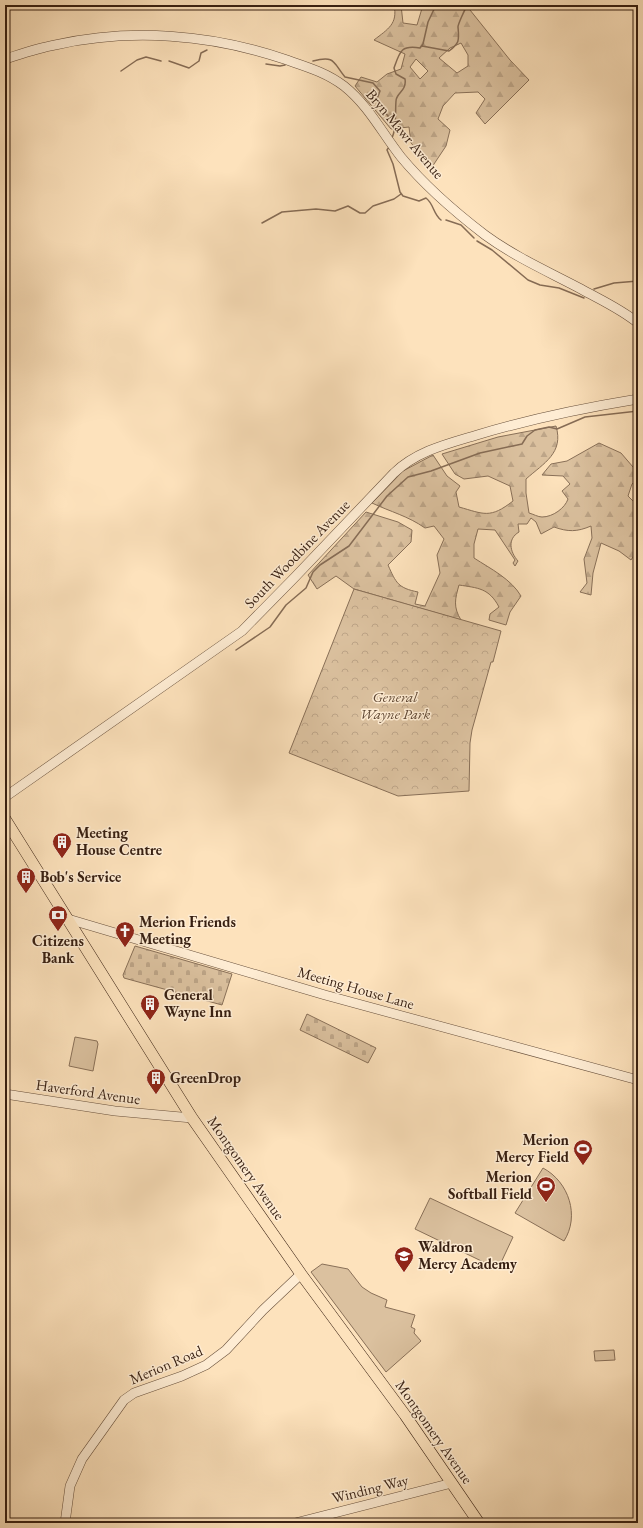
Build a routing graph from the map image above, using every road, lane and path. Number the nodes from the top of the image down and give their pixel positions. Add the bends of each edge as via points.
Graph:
1 (5, 59) edge
2 (638, 323) edge
3 (638, 399) edge
4 (5, 797) edge
5 (5, 819) edge
6 (68, 919) junction
7 (638, 1080) edge
8 (5, 1094) edge
9 (192, 1118) junction
10 (301, 1274) junction
11 (452, 1483) junction
12 (65, 1523) edge
13 (295, 1523) edge
14 (479, 1523) edge

1 - 2 street, Bryn Mawr Avenue via 55,45 109,36 162,35 251,49 317,70 343,86 366,107 402,157 448,205 486,236 538,268 607,302
3 - 4 street, South Woodbine Avenue via 530,420 432,449 409,460 242,631
5 - 6 main road, Montgomery Avenue
6 - 7 street, Meeting House Lane via 325,995
6 - 9 main road, Montgomery Avenue
8 - 9 street, Haverford Avenue via 115,1111
9 - 10 main road, Montgomery Avenue
10 - 11 main road, Montgomery Avenue
10 - 12 street, Merion Road via 226,1350 206,1365 134,1393 124,1400 82,1459 70,1486
11 - 13 street, Winding Way
11 - 14 main road, Montgomery Avenue

